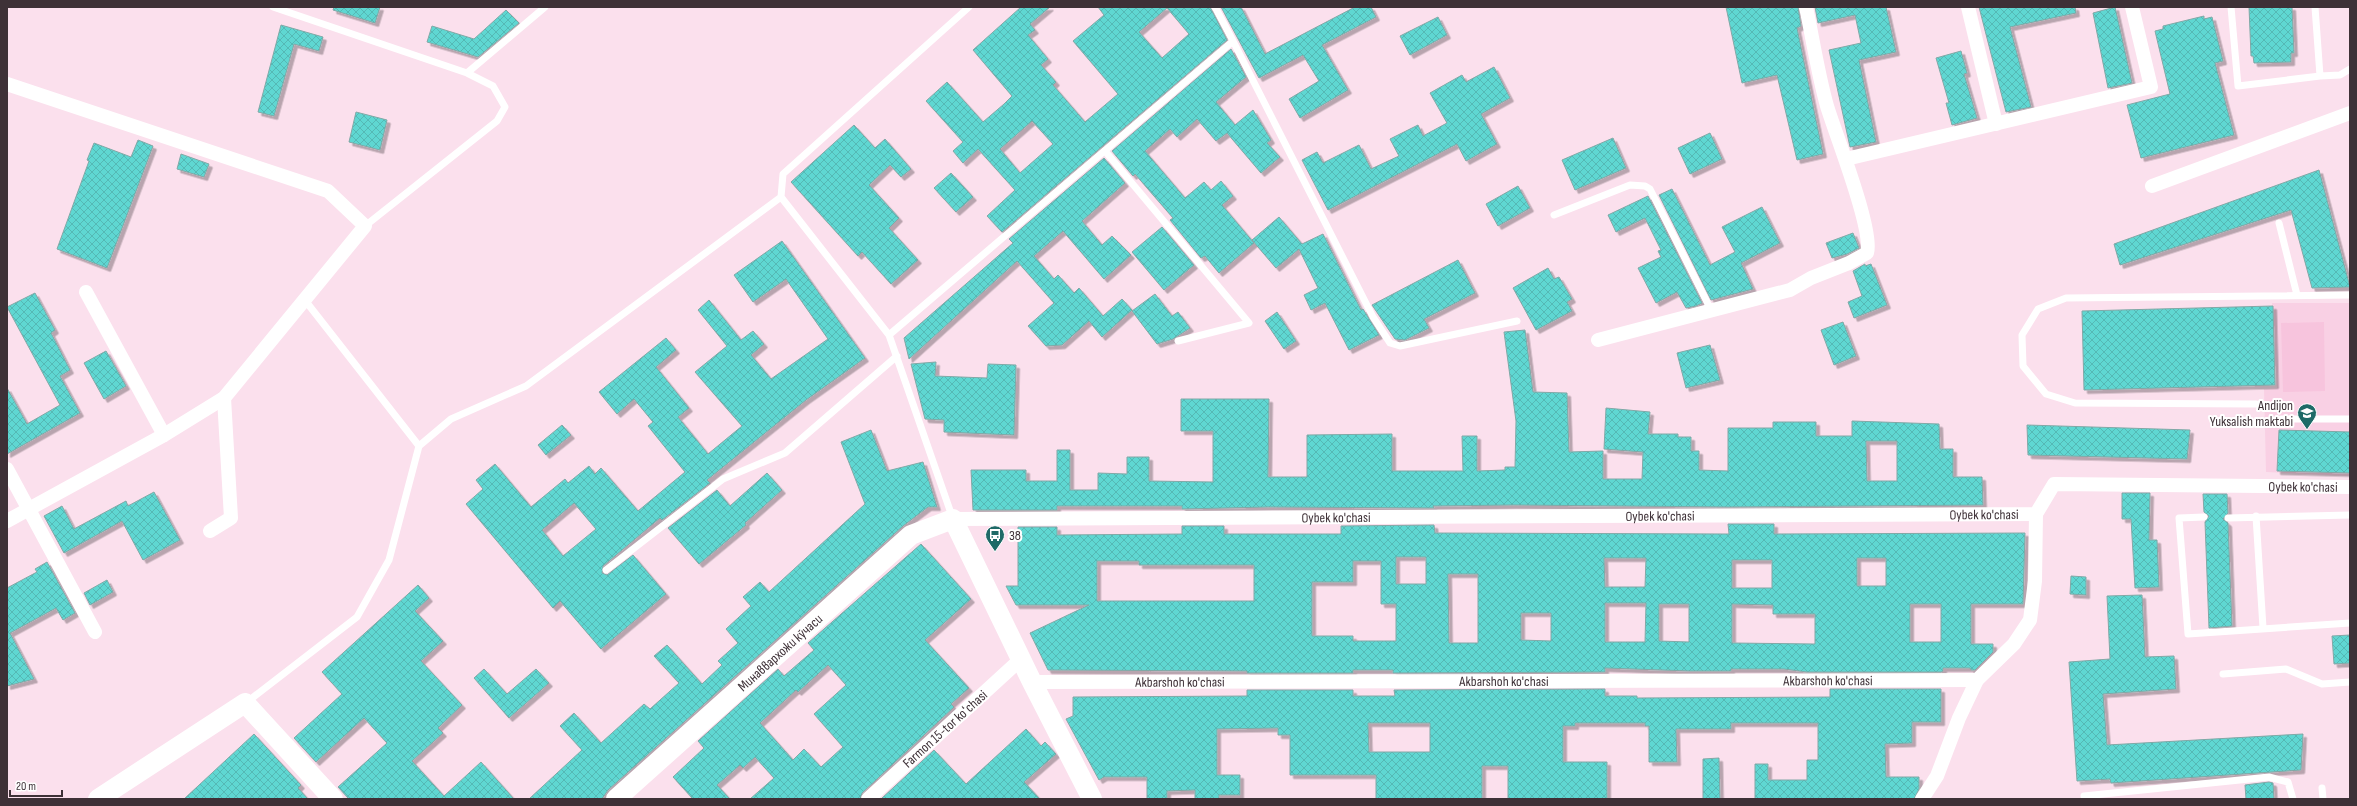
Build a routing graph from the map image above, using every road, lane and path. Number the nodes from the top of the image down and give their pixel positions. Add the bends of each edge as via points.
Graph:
1 (273, 7) edge
2 (544, 7) edge
3 (969, 7) edge
4 (1216, 7) edge
5 (1806, 7) edge
6 (1968, 7) edge
7 (2132, 7) edge
8 (2231, 7) edge
9 (2315, 7) edge
10 (1233, 41) junction
11 (2350, 69) edge
12 (468, 73) junction
13 (2320, 76) junction
14 (7, 84) edge
15 (2350, 113) edge
16 (1996, 124) junction
17 (1105, 151) junction
18 (1846, 160) junction
19 (2152, 186) dead end
20 (781, 197) junction
21 (1554, 215) dead end
22 (2279, 223) dead end
23 (365, 226) junction
24 (86, 292) dead end
25 (2297, 295) junction
26 (2350, 295) edge
27 (304, 299) junction
28 (1711, 310) junction
29 (1517, 321) dead end
30 (889, 335) junction
31 (1598, 340) dead end
32 (1178, 341) dead end
33 (897, 356) junction
34 (224, 398) junction
35 (2256, 404) dead end
36 (2281, 419) dead end
37 (2350, 419) edge
38 (164, 435) junction
39 (419, 446) junction
40 (7, 469) edge
41 (2350, 487) edge
42 (29, 509) junction
43 (2036, 514) junction
44 (2350, 515) edge
45 (2256, 516) junction
46 (2204, 517) dead end
47 (2228, 518) dead end
48 (953, 519) junction
49 (7, 521) edge
50 (210, 531) dead end
51 (606, 570) dead end
52 (2350, 623) edge
53 (2263, 628) junction
54 (95, 632) dead end
55 (1021, 659) junction
56 (2223, 674) dead end
57 (1977, 680) junction
58 (1032, 682) junction
59 (2350, 682) edge
60 (245, 704) junction
61 (2322, 788) dead end
62 (2084, 796) dead end
63 (98, 799) edge
64 (333, 799) edge
65 (616, 799) edge
66 (868, 799) edge
67 (1092, 799) edge
68 (1922, 799) edge
69 (2293, 799) edge
70 (2323, 799) edge

1 - 12 lane
2 - 12 lane
3 - 20 lane via 783,174
4 - 10 lane
5 - 18 street via 1827,106
6 - 16 street
7 - 16 street via 2150,87
8 - 13 lane via 2238,86
9 - 13 lane
10 - 17 lane
10 - 29 lane via 1373,317 1390,343 1400,346
11 - 13 lane via 2340,75
12 - 23 lane via 493,86 505,107 497,121
14 - 23 street via 328,191
15 - 19 street
16 - 18 street
17 - 30 lane
17 - 32 lane via 1249,323
18 - 28 street via 1866,234 1867,253 1790,290
20 - 30 lane
20 - 39 lane via 526,386 450,419
21 - 28 lane via 1630,185 1650,188
22 - 25 lane
23 - 27 street
24 - 38 street
25 - 26 lane
25 - 35 lane via 2066,298 2038,309 2022,335 2023,366 2046,394 2075,403
27 - 34 street
27 - 39 lane
28 - 31 street
30 - 33 lane
33 - 48 lane
33 - 51 lane via 785,453 723,479
34 - 38 street
34 - 50 street via 231,518
36 - 37 lane
38 - 42 street
39 - 60 lane via 389,560 357,617
40 - 42 street
41 - 43 street, Oybek ko'chasi via 2054,484
42 - 49 street
42 - 54 street
43 - 48 street, Oybek ko'chasi
43 - 57 street via 2035,581 2030,620 2014,644
44 - 45 lane
45 - 47 lane
45 - 53 lane
46 - 53 lane via 2179,518 2188,634
48 - 55 street
48 - 65 street, Минаввархожи кўчаси via 911,536
52 - 53 lane
55 - 58 street
55 - 66 street, Farmon 15-tor koʻchasi
56 - 59 lane via 2286,669 2322,684
57 - 58 street, Akbarshoh ko'chasi
57 - 68 street via 1959,718 1938,776
58 - 67 street
60 - 63 street
60 - 64 street
61 - 70 lane
62 - 69 lane via 2269,777 2288,782

